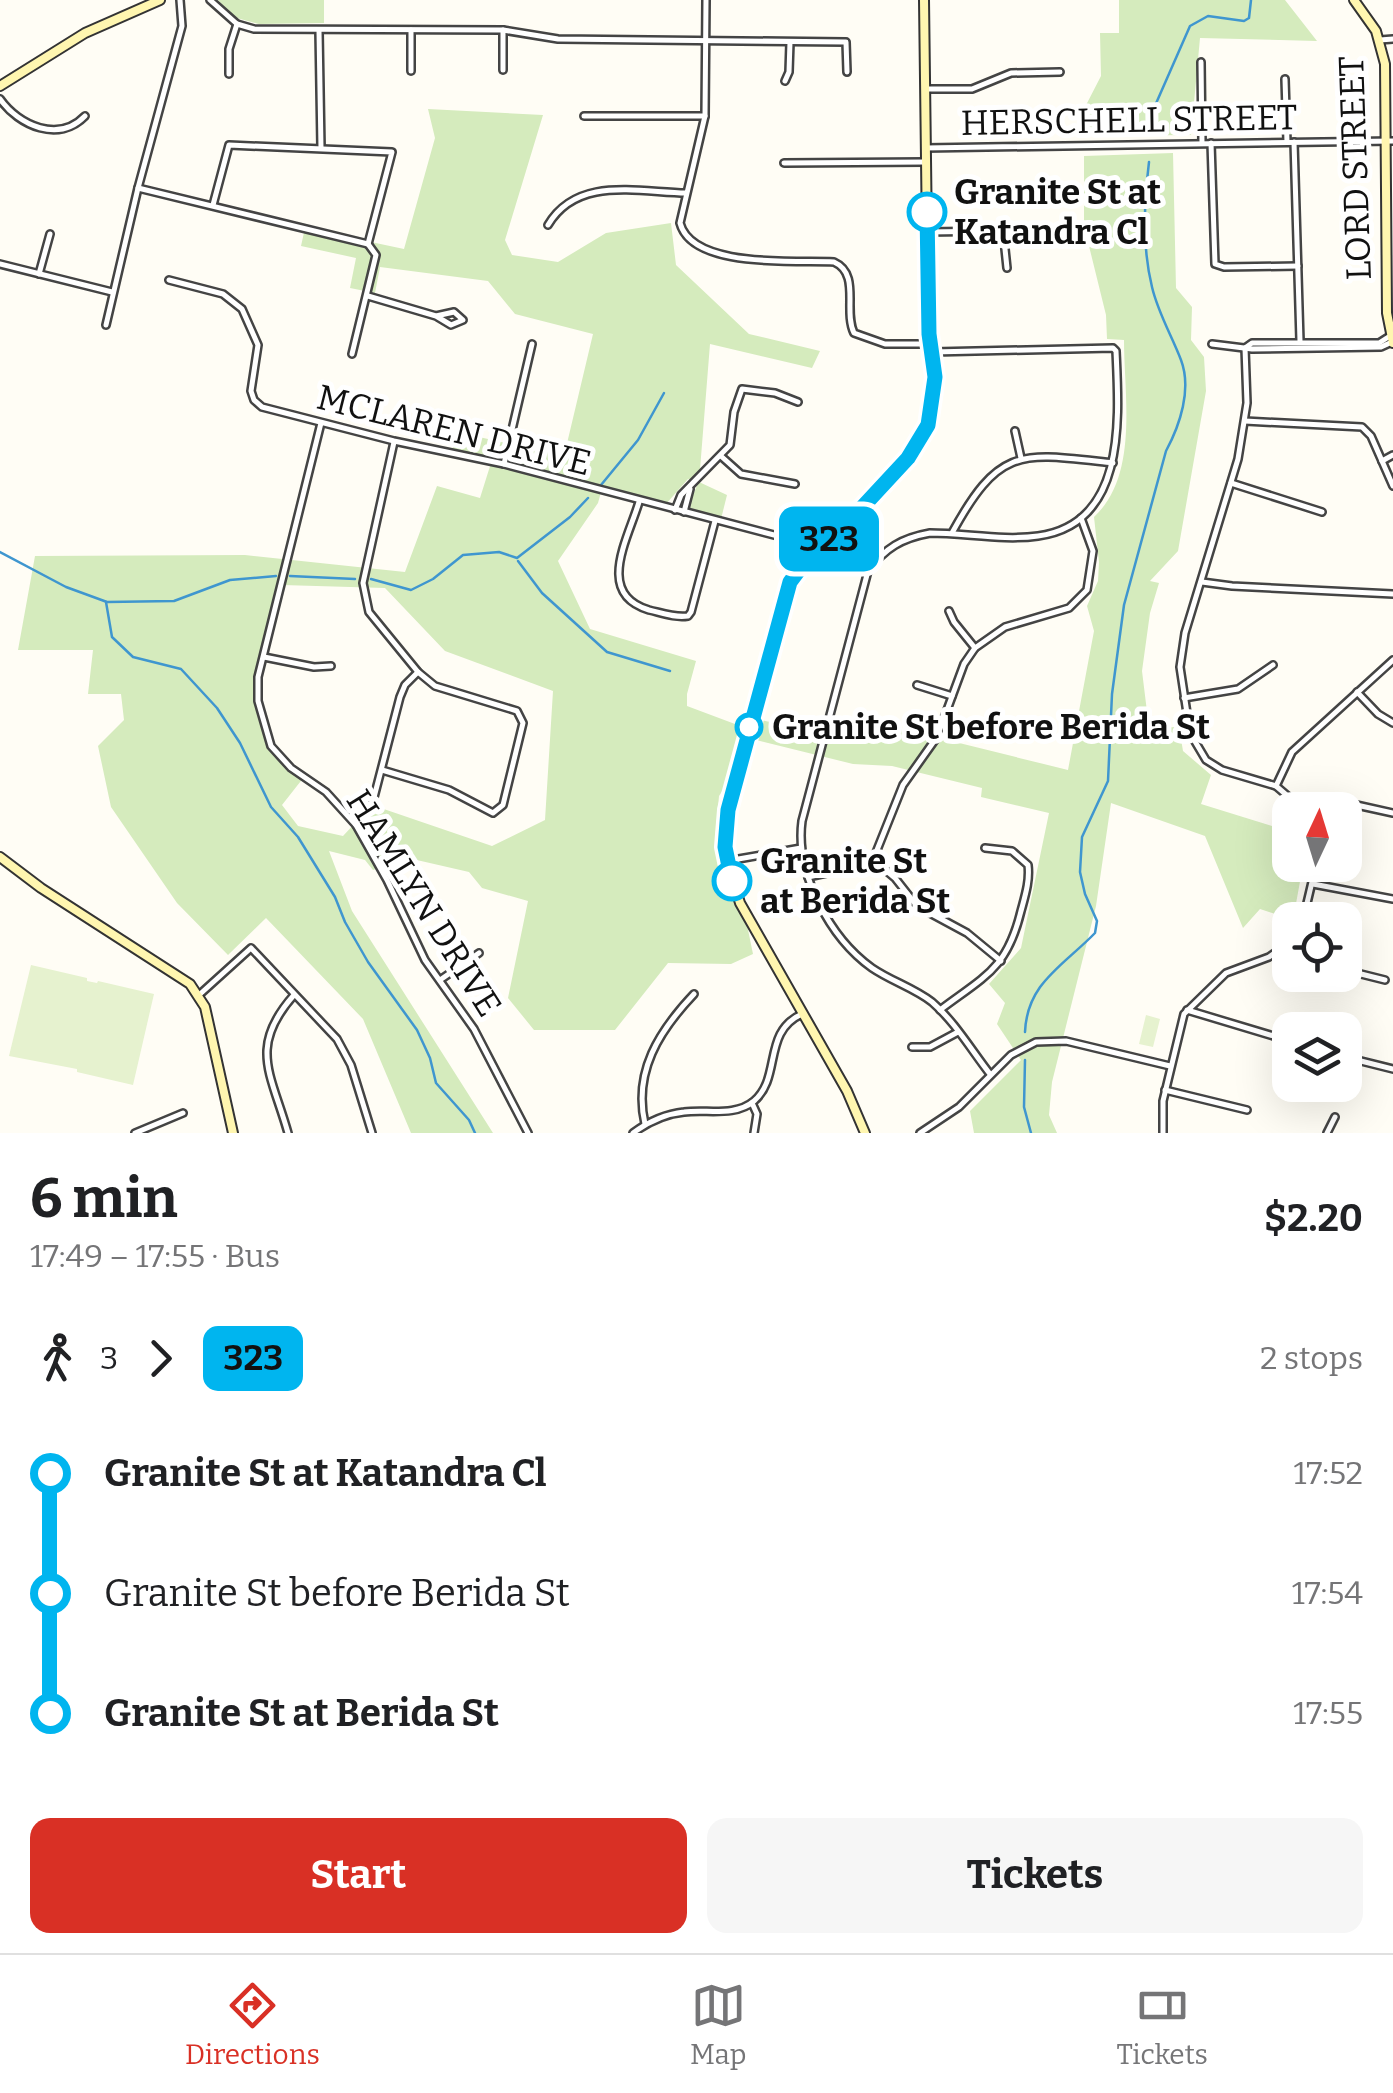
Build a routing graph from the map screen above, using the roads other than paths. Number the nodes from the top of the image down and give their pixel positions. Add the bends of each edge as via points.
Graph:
1 (160, 0) edge
2 (180, 0) edge
3 (210, 0) edge
4 (706, 0) edge
5 (924, 0) edge
6 (1354, 0) edge
7 (237, 24) junction
8 (412, 30) junction
9 (504, 30) junction
10 (319, 31) junction
11 (1393, 39) edge
12 (1380, 40) junction
13 (706, 41) junction
14 (790, 42) junction
15 (1201, 62) dead end
16 (503, 70) dead end
17 (411, 71) dead end
18 (847, 72) dead end
19 (1060, 72) dead end
20 (229, 74) dead end
21 (1285, 79) dead end
22 (785, 81) dead end
23 (0, 86) edge
24 (925, 90) junction
25 (0, 99) edge
26 (85, 116) dead end
27 (584, 116) dead end
28 (705, 116) junction
29 (1291, 142) junction
30 (1388, 142) edge
31 (1202, 143) junction
32 (1211, 143) junction
33 (321, 148) junction
34 (926, 148) junction
35 (925, 162) junction
36 (784, 163) dead end
37 (138, 188) junction
38 (686, 192) junction
39 (213, 205) junction
40 (548, 225) dead end
41 (1003, 230) junction
42 (1077, 230) dead end
43 (927, 232) junction
44 (50, 234) dead end
45 (368, 244) junction
46 (0, 264) edge
47 (1298, 266) junction
48 (1008, 268) dead end
49 (40, 274) junction
50 (169, 280) dead end
51 (112, 292) junction
52 (368, 296) junction
53 (436, 316) dead end
54 (106, 325) dead end
55 (1392, 340) edge
56 (1300, 341) junction
57 (930, 343) junction
58 (532, 344) dead end
59 (1212, 344) dead end
60 (1245, 348) junction
61 (352, 354) dead end
62 (798, 402) dead end
63 (1245, 421) junction
64 (321, 423) junction
65 (1015, 431) dead end
66 (394, 441) junction
67 (1393, 455) edge
68 (722, 456) junction
69 (1021, 459) junction
70 (1382, 460) junction
71 (1113, 462) junction
72 (504, 464) junction
73 (1231, 483) junction
74 (795, 484) dead end
75 (691, 486) junction
76 (1393, 486) edge
77 (639, 502) junction
78 (675, 510) junction
79 (1322, 512) dead end
80 (684, 513) junction
81 (1082, 518) junction
82 (715, 521) junction
83 (952, 533) junction
84 (814, 550) junction
85 (1201, 582) junction
86 (1393, 594) edge
87 (950, 611) dead end
88 (975, 648) junction
89 (264, 657) junction
90 (1393, 660) edge
91 (1273, 665) dead end
92 (331, 666) dead end
93 (418, 672) junction
94 (917, 684) dead end
95 (1357, 692) junction
96 (952, 696) junction
97 (1184, 698) junction
98 (1393, 723) edge
99 (382, 770) junction
100 (1276, 786) junction
101 (1283, 792) edge
102 (1362, 806) edge
103 (1393, 813) edge
104 (356, 825) junction
105 (801, 848) junction
106 (985, 848) dead end
107 (0, 857) edge
108 (727, 861) junction
109 (872, 865) junction
110 (808, 876) junction
111 (1312, 884) joint
112 (1393, 899) edge
113 (1308, 902) edge
114 (478, 952) dead end
115 (1272, 956) edge
116 (1001, 961) junction
117 (1362, 974) edge
118 (440, 980) junction
119 (1385, 980) dead end
120 (294, 994) junction
121 (694, 994) dead end
122 (200, 995) junction
123 (940, 1010) junction
124 (1187, 1010) junction
125 (802, 1014) junction
126 (958, 1032) junction
127 (1272, 1036) edge
128 (912, 1048) dead end
129 (1362, 1061) edge
130 (1170, 1066) junction
131 (1393, 1069) edge
132 (990, 1074) junction
133 (1165, 1090) junction
134 (752, 1103) junction
135 (1247, 1110) dead end
136 (183, 1113) dead end
137 (1335, 1117) dead end
138 (645, 1124) junction
139 (136, 1133) edge
140 (233, 1133) edge
141 (288, 1133) edge
142 (372, 1133) edge
143 (528, 1133) edge
144 (633, 1133) edge
145 (754, 1133) edge
146 (864, 1133) edge
147 (920, 1133) edge
148 (1163, 1133) edge
149 (1328, 1133) edge

1 - 23 street via 86,33
2 - 37 street via 182,26
3 - 7 street
4 - 13 street
5 - 24 street
6 - 12 street, LORD STREET
7 - 10 street
7 - 20 street
8 - 9 street
8 - 10 street
8 - 17 street
9 - 13 street via 558,40
9 - 16 street
10 - 33 street
11 - 12 street
12 - 30 street, LORD STREET
13 - 14 street
13 - 28 street
14 - 18 street via 846,42
14 - 22 street
15 - 31 street
19 - 24 street via 1011,74 972,89
21 - 29 street
24 - 34 street
25 - 26 street via 20,120 48,129 66,130
27 - 28 street
28 - 38 street
29 - 30 street, HERSCHELL STREET
29 - 32 street, HERSCHELL STREET
29 - 47 street
30 - 55 street, LORD STREET
31 - 32 street, HERSCHELL STREET
31 - 34 street, HERSCHELL STREET
32 - 47 street via 1215,264
33 - 39 street via 229,145
33 - 45 street via 392,152
34 - 35 street
35 - 36 street
35 - 43 street
37 - 39 street
37 - 51 street
38 - 40 street via 586,193 564,203
38 - 57 street via 680,223 701,248 721,256 834,262 849,274 854,333 885,344
39 - 45 street
41 - 42 street
41 - 43 street
41 - 48 street
43 - 57 street
44 - 49 street
45 - 52 street via 376,255
46 - 49 street
47 - 56 street
49 - 51 street
50 - 64 street, MCLAREN DRIVE via 234,300 258,345 254,400
51 - 54 street
52 - 53 street
52 - 61 street
55 - 56 street
55 - 60 street via 1382,347
56 - 60 street
57 - 71 street via 1113,348
57 - 84 street via 934,394 922,438 866,504
58 - 72 street
59 - 60 street
60 - 63 street
62 - 68 street via 742,389
63 - 70 street via 1356,424 1371,436
63 - 73 street
64 - 66 street, MCLAREN DRIVE
64 - 89 street, HAMLYN DRIVE
65 - 69 street
66 - 72 street, MCLAREN DRIVE
66 - 93 street via 362,583 369,612
67 - 70 street
68 - 74 street via 741,474
68 - 75 street
69 - 71 street
69 - 83 street via 988,477
70 - 76 street
71 - 81 street via 1102,494
72 - 77 street, MCLAREN DRIVE
73 - 79 street
73 - 85 street
75 - 78 street
75 - 80 street
77 - 78 street, MCLAREN DRIVE
77 - 82 street via 619,585 635,605 675,617 691,612
78 - 80 street, MCLAREN DRIVE
80 - 82 street, MCLAREN DRIVE
81 - 83 street via 1040,536
81 - 88 street via 1093,561 1080,599 1005,627
82 - 84 street, MCLAREN DRIVE
83 - 105 street via 899,541 868,570 805,810
84 - 108 street via 782,605 728,810
85 - 86 street
85 - 97 street via 1180,654
87 - 88 street
88 - 96 street
89 - 92 street
89 - 104 street, HAMLYN DRIVE via 258,701 271,746
90 - 95 street
91 - 97 street via 1238,689
93 - 99 street via 400,697
93 - 99 street via 453,694 522,716 503,805 486,812 449,790
94 - 96 street
95 - 98 street
95 - 100 street via 1292,752
96 - 109 street via 937,737 903,785
97 - 100 street via 1190,733 1206,760
99 - 104 street via 372,805
100 - 101 street
102 - 103 street
104 - 118 street, HAMLYN DRIVE
105 - 108 street
105 - 110 street
106 - 116 street via 1012,851 1030,872 1012,945
107 - 122 street
108 - 125 street via 740,903
109 - 110 street
109 - 116 street via 889,872 917,906
110 - 123 street via 854,953
111 - 112 street
111 - 113 street
114 - 118 street
115 - 124 street via 1226,974
116 - 123 street
117 - 119 street
118 - 143 street, HAMLYN DRIVE via 474,1029
120 - 122 street via 251,948
120 - 141 street via 273,1020 266,1042
120 - 142 street via 342,1047
121 - 138 street via 648,1060 641,1086
122 - 140 street
123 - 126 street
124 - 127 street
124 - 130 street
125 - 134 street via 781,1030 765,1084
125 - 146 street
126 - 128 street via 930,1048
126 - 132 street
129 - 131 street
130 - 132 street via 1056,1040 1028,1046
130 - 133 street
132 - 147 street
133 - 135 street
133 - 148 street
134 - 138 street
134 - 145 street
136 - 139 street
137 - 149 street
138 - 144 street

